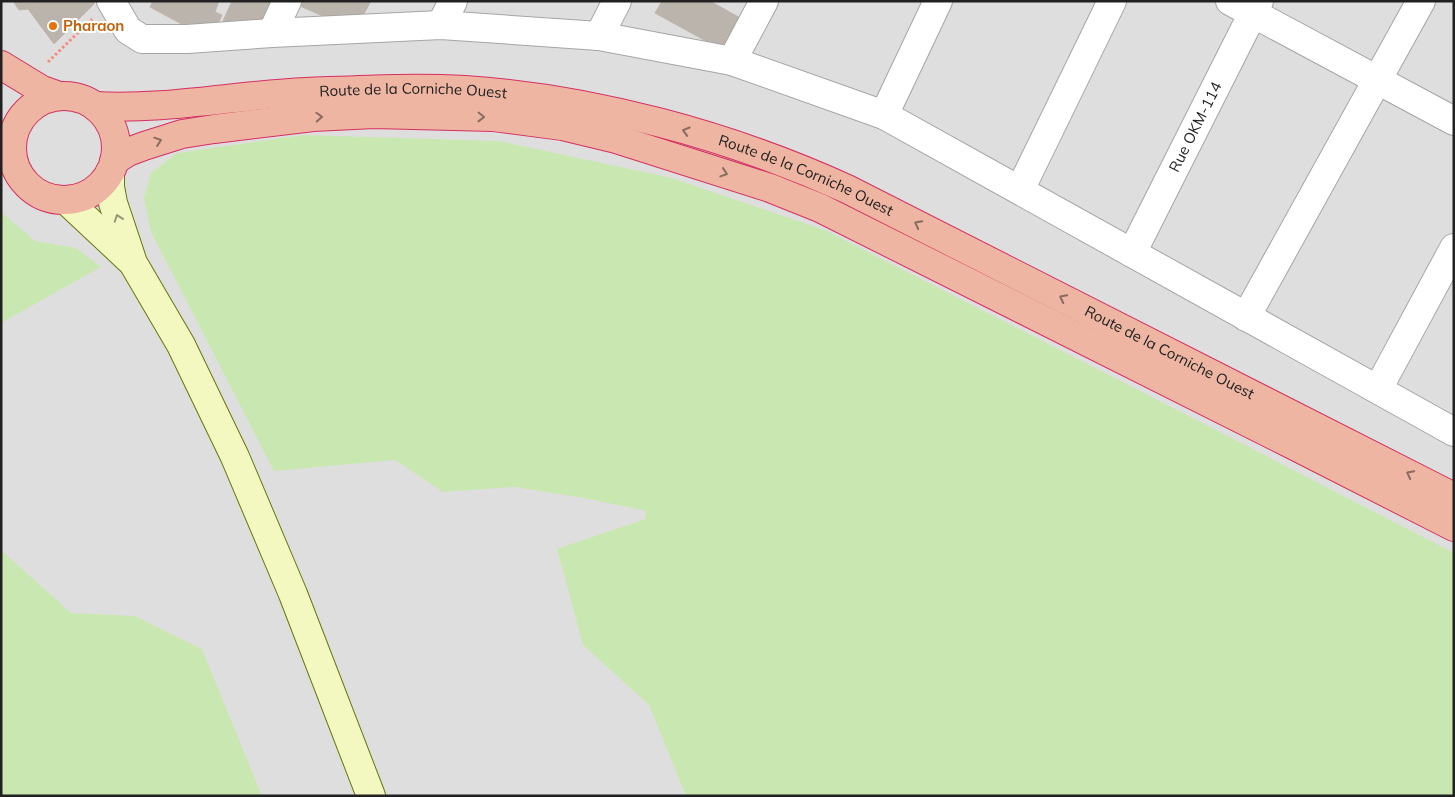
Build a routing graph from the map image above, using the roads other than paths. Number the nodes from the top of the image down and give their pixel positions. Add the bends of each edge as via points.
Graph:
1 (110, 1) edge
2 (287, 1) edge
3 (453, 1) edge
4 (617, 1) edge
5 (764, 1) edge
6 (938, 1) edge
7 (1112, 1) edge
8 (1421, 1) edge
9 (1247, 5) edge
10 (441, 25) junction
11 (272, 33) junction
12 (599, 36) junction
13 (732, 61) junction
14 (10, 71) edge
15 (1377, 80) junction
16 (59, 96) junction
17 (95, 106) junction
18 (884, 115) junction
19 (1454, 121) edge
20 (5, 135) edge
21 (112, 166) junction
22 (1020, 190) junction
23 (66, 200) junction
24 (1454, 248) edge
25 (1132, 252) junction
26 (133, 263) junction
27 (1246, 317) junction
28 (1378, 390) junction
29 (1454, 432) edge
30 (1454, 497) edge
31 (1454, 527) edge
32 (371, 796) edge

1 - 11 street via 128,30 142,39
2 - 11 street
3 - 10 street
4 - 12 street
5 - 13 street
6 - 18 street
7 - 22 street
8 - 15 street
9 - 15 street
9 - 25 street, Rue OKM-114
10 - 11 street
10 - 12 street
12 - 13 street
13 - 18 street
14 - 16 highway
15 - 19 street
15 - 27 street
16 - 17 highway via 72,96
16 - 20 highway via 42,100
17 - 21 highway via 113,131 116,146
30 -> 17 highway, Route de la Corniche Ouest via 847,189 796,167 685,130 572,103 438,89 307,92 132,108
18 - 22 street
20 - 23 highway via 20,177 48,198
21 - 23 highway via 92,192
26 -> 21 main road via 113,202 110,187
21 -> 31 highway, Route de la Corniche Ouest via 136,149 164,138 214,128 313,117 374,114 493,117 562,126 616,139 770,188 820,208
22 - 25 street
23 - 26 main road
24 - 28 street
25 - 27 street
26 - 32 main road via 181,345 235,457 293,594
27 - 28 street
28 - 29 street

